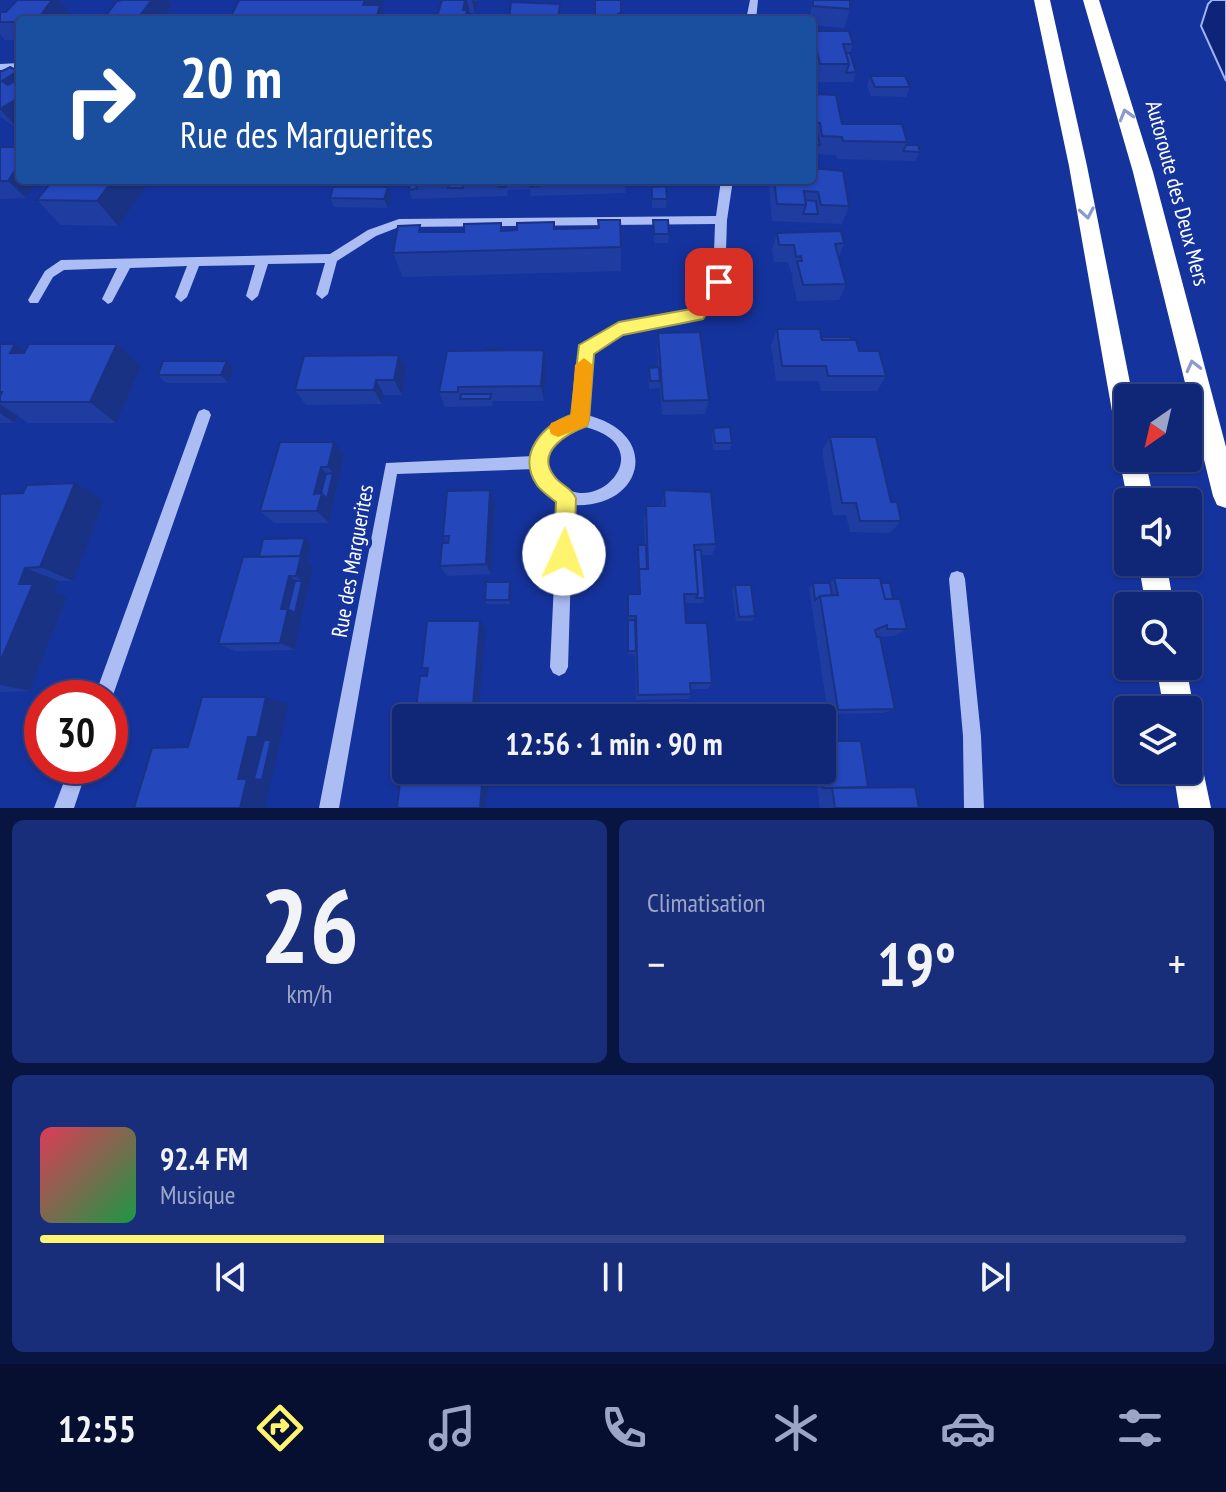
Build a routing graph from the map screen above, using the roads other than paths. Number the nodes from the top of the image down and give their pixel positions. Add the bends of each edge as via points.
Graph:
1 (1042, 0) edge
2 (1091, 0) edge
3 (726, 184) edge
4 (721, 220) junction
5 (332, 258) junction
6 (263, 259) junction
7 (195, 261) junction
8 (126, 263) junction
9 (322, 294) dead end
10 (252, 296) dead end
11 (181, 297) dead end
12 (108, 299) dead end
13 (34, 300) dead end
14 (1119, 384) edge
15 (204, 415) dead end
16 (580, 420) junction
17 (540, 462) junction
18 (1226, 496) edge
19 (566, 498) junction
20 (957, 579) dead end
21 (559, 667) dead end
22 (109, 680) edge
23 (73, 784) edge
24 (1191, 784) edge
25 (64, 808) edge
26 (329, 808) edge
27 (974, 808) edge
28 (1195, 808) edge

1 -> 14 highway
18 -> 2 highway, Autoroute des Deux Mers via 1143,172
3 - 4 street
4 - 5 street via 399,223 368,233
4 - 16 street via 719,282 697,315 619,329 585,350
5 - 6 street
5 - 9 street
6 - 7 street
6 - 10 street
7 - 8 street
7 - 11 street
8 - 12 street
8 - 13 street via 61,265 49,274
15 - 22 street
16 - 17 street via 558,428 543,446
16 - 19 street via 603,424 625,442 630,457 621,484 597,500
17 - 19 street via 544,480
17 - 26 street, Rue des Marguerites via 391,468
19 - 21 street
20 - 27 street
23 - 25 street
24 - 28 highway

